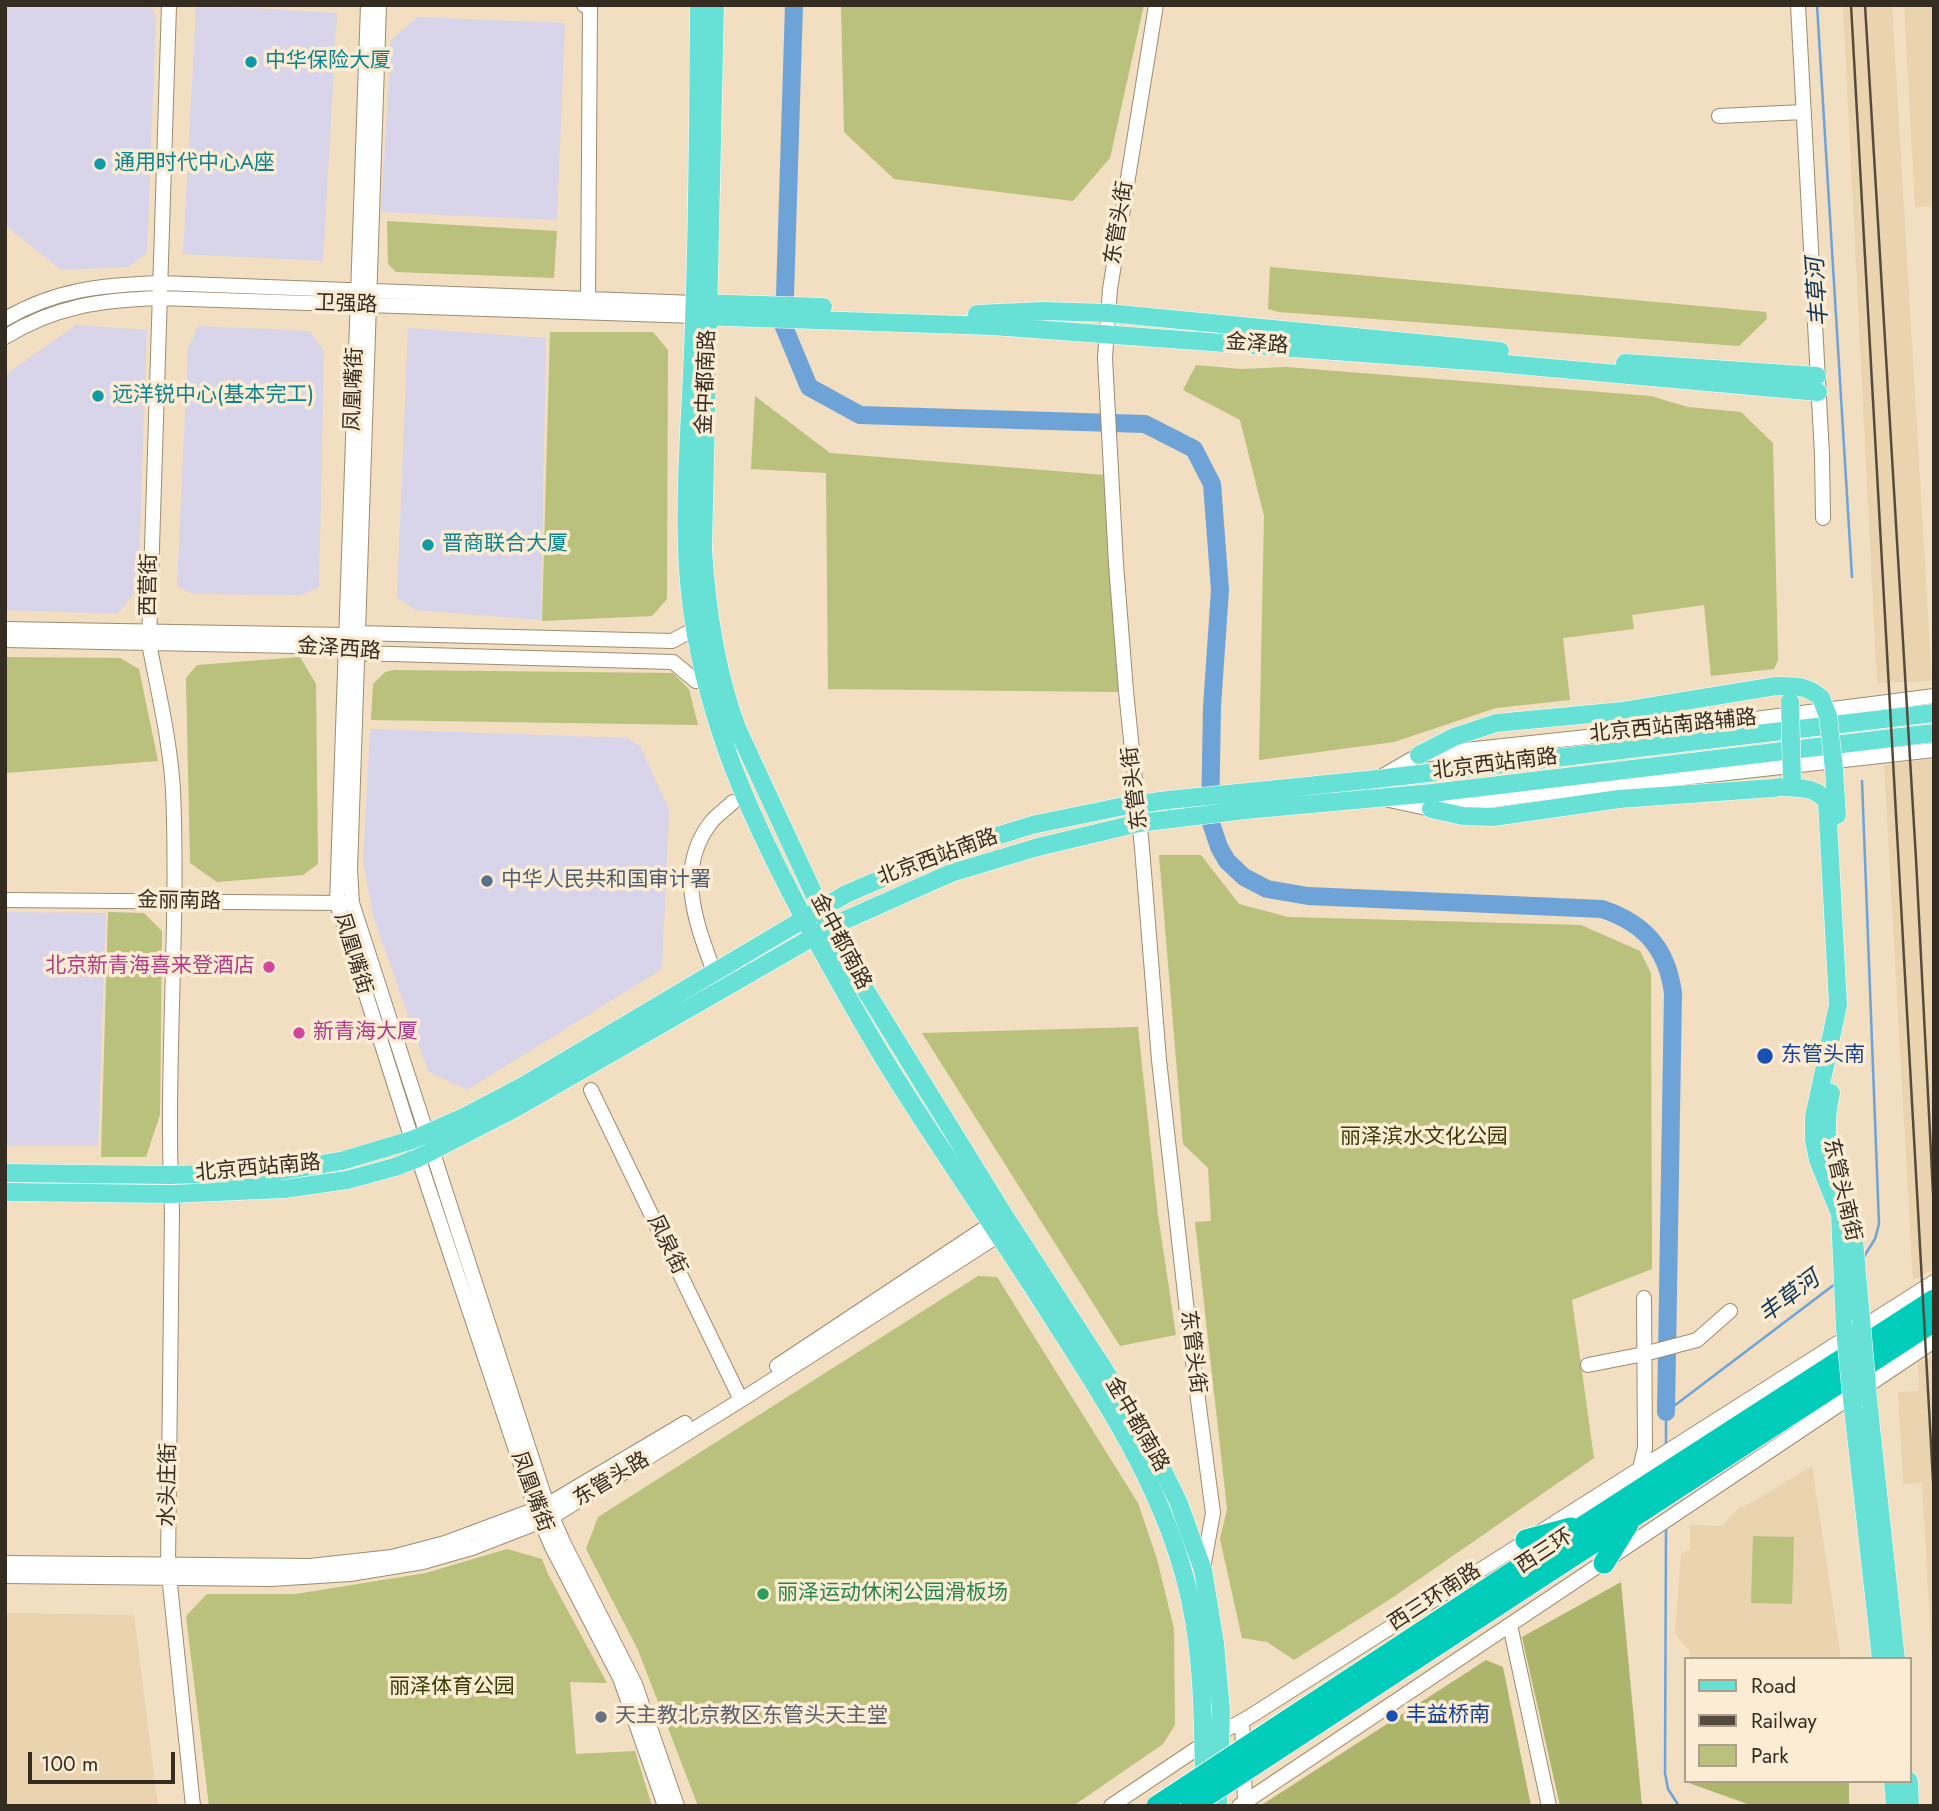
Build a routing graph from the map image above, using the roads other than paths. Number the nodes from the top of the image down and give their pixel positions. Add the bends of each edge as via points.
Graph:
1 (169, 5) edge
2 (369, 5) edge
3 (379, 5) edge
4 (584, 5) edge
5 (699, 5) edge
6 (715, 5) edge
7 (1156, 5) edge
8 (1798, 5) edge
9 (1804, 112) junction
10 (1719, 116) dead end
11 (160, 282) junction
12 (365, 290) junction
13 (159, 298) junction
14 (588, 298) junction
15 (364, 305) junction
16 (702, 310) junction
17 (818, 313) junction
18 (1108, 313) junction
19 (5, 318) edge
20 (1106, 334) junction
21 (5, 337) edge
22 (1817, 384) junction
23 (1822, 518) dead end
24 (5, 629) edge
25 (687, 633) dead end
26 (149, 637) junction
27 (5, 640) edge
28 (351, 642) junction
29 (696, 681) dead end
30 (1781, 686) junction
31 (1934, 696) edge
32 (1934, 713) edge
33 (1934, 733) edge
34 (1934, 750) edge
35 (1419, 755) junction
36 (1377, 779) junction
37 (1788, 783) junction
38 (1377, 798) junction
39 (733, 803) dead end
40 (1136, 804) junction
41 (1431, 809) junction
42 (1139, 823) junction
43 (5, 891) edge
44 (176, 898) junction
45 (5, 900) edge
46 (344, 900) junction
47 (820, 907) junction
48 (804, 917) junction
49 (822, 932) junction
50 (713, 972) junction
51 (591, 1090) dead end
52 (422, 1146) junction
53 (170, 1169) junction
54 (5, 1173) edge
55 (5, 1192) edge
56 (171, 1194) junction
57 (995, 1229) junction
58 (1849, 1258) junction
59 (1850, 1281) junction
60 (1934, 1282) edge
61 (1644, 1297) dead end
62 (1934, 1300) edge
63 (1730, 1311) dead end
64 (1934, 1321) edge
65 (1934, 1341) edge
66 (1651, 1353) junction
67 (1587, 1364) dead end
68 (740, 1396) junction
69 (1861, 1404) junction
70 (1640, 1468) junction
71 (1670, 1482) junction
72 (544, 1513) junction
73 (1633, 1517) junction
74 (1590, 1522) junction
75 (1526, 1539) junction
76 (5, 1563) edge
77 (1604, 1563) junction
78 (1203, 1570) junction
79 (168, 1572) junction
80 (1531, 1572) junction
81 (5, 1576) edge
82 (1510, 1625) junction
83 (1881, 1657) edge
84 (1896, 1657) edge
85 (1242, 1721) junction
86 (1220, 1733) junction
87 (1196, 1749) junction
88 (1893, 1783) edge
89 (1909, 1783) edge
90 (1242, 1804) edge
91 (193, 1806) edge
92 (665, 1806) edge
93 (677, 1806) edge
94 (1111, 1806) edge
95 (1157, 1806) edge
96 (1192, 1806) edge
97 (1204, 1806) edge
98 (1218, 1806) edge
99 (1549, 1806) edge
100 (1895, 1806) edge
101 (1910, 1806) edge

1 - 11 street, 西营街
2 - 12 street, 凤凰嘴街
3 - 12 street, 凤凰嘴街
4 - 14 street via 590,8
5 - 16 main road, 金中都南路
6 - 16 main road, 金中都南路
7 - 18 street, 东管头街
8 - 9 street
9 - 10 street
9 - 22 street
11 - 12 street, 卫强路
11 - 13 street, 西营街
11 - 19 street, 卫强路 via 71,291
12 - 14 street, 卫强路
12 - 15 street, 凤凰嘴街
13 - 15 street, 卫强路
13 - 21 street, 卫强路 via 92,302
13 - 26 street, 西营街
14 - 16 street, 卫强路
15 - 16 street, 卫强路
15 - 28 street, 凤凰嘴街
16 - 17 main road, 金泽路
16 - 47 main road, 金中都南路 via 703,550 720,675 737,728
16 - 48 main road, 金中都南路 via 687,520 695,632 726,750 759,829
17 - 18 main road, 金泽路
17 - 20 main road, 金泽路
18 - 20 street, 东管头街
18 - 22 main road, 金泽路 via 1689,365
20 - 22 main road, 金泽路
20 - 40 street, 东管头街 via 1116,564
22 - 23 street
24 - 26 street, 金泽西路
25 - 28 street, 金泽西路 via 672,641
26 - 27 street, 金泽西路
26 - 28 street, 金泽西路
26 - 44 street, 西营街 via 171,764
28 - 29 street, 金泽西路 via 673,662
28 - 46 street, 凤凰嘴街
30 - 35 main road, 东管头南街 via 1496,723
30 - 37 main road, bridge via 1790,702
30 - 58 main road, 东管头南街, bridge via 1802,685 1814,691 1828,716 1848,1023 1827,1113 1827,1139 1853,1227
31 - 35 street, 北京西站南路辅路
32 - 36 main road, 北京西站南路
33 - 38 main road, 北京西站南路
34 - 41 street
35 - 36 street, 北京西站南路辅路
36 - 40 main road, 北京西站南路
37 - 41 main road, 东管头南街 via 1493,817
37 - 58 main road, 东管头南街 via 1821,793 1827,802 1838,1005 1814,1116 1814,1140 1840,1214
38 - 41 street
38 - 42 main road, 北京西站南路
39 - 50 street via 712,822 692,869 690,892
40 - 42 street, 东管头街
40 - 47 main road, 北京西站南路 via 1032,825 939,853
42 - 49 main road, 北京西站南路 via 951,873
42 - 78 street, 东管头街 via 1159,1060 1213,1513
43 - 44 street, 金丽南路
44 - 45 street, 金丽南路
44 - 46 street, 金丽南路
44 - 53 street, 西营街
46 - 52 street, 凤凰嘴街
47 - 48 main road, 北京西站南路
47 - 49 main road, 金中都南路
48 - 49 main road, 金中都南路
48 - 50 main road, 北京西站南路
49 - 52 main road, 北京西站南路 via 514,1109
49 - 57 main road, 金中都南路 via 879,1052
49 - 78 main road, 金中都南路 via 845,957 1142,1428 1178,1501
50 - 52 main road, 北京西站南路
51 - 68 street, 凤泉街
52 - 53 main road, 北京西站南路 via 304,1168 231,1174
52 - 56 main road, 北京西站南路 via 369,1175 306,1188
52 - 72 street, 凤凰嘴街
53 - 54 main road, 北京西站南路
53 - 56 street, 水头庄街
55 - 56 main road, 北京西站南路
56 - 79 street, 水头庄街
57 - 68 street, 东管头路
57 - 87 main road, 金中都南路 via 1132,1446 1160,1507 1183,1573 1198,1653
58 - 59 main road, 东管头南街
59 - 69 main road, 东管头南街, bridge via 1861,1319
59 - 69 main road, 东管头南街, bridge via 1845,1329
60 - 71 street, 西三环南路 via 1677,1445
61 - 66 street
62 - 71 highway, 西三环
63 - 66 street via 1697,1340
64 - 71 highway, 西三环
65 - 71 street, 西三环南路
66 - 67 street
66 - 70 street
68 - 72 street, 东管头路
69 - 83 main road, 东管头南街
69 - 84 main road, 东管头南街
70 - 71 street, 西三环南路
70 - 75 street, 西三环南路
71 - 73 highway, 西三环
71 - 74 highway, 西三环
71 - 77 street, 西三环南路 via 1662,1521
72 - 79 street, 东管头路 via 382,1558
72 - 92 street, 凤凰嘴街 via 620,1678
72 - 93 street, 凤凰嘴街 via 635,1684
73 - 77 highway
73 - 80 highway, 西三环
74 - 75 highway
74 - 80 highway, 西三环
75 - 85 street, 西三环南路
76 - 79 street, 东管头路
77 - 82 street, 西三环南路
78 - 86 main road, 金中都南路 via 1215,1643
79 - 81 street, 东管头路
79 - 91 street, 水头庄街
80 - 95 highway, 西三环, bridge
80 - 96 highway, 西三环, bridge
82 - 90 street, 西三环南路
82 - 99 street
85 - 86 street, 西三环南路
85 - 90 street
86 - 87 street, 西三环南路
86 - 98 main road, 金中都南路
87 - 94 street, 西三环南路
87 - 96 street
87 - 97 main road, 金中都南路
88 - 100 main road
89 - 101 main road

